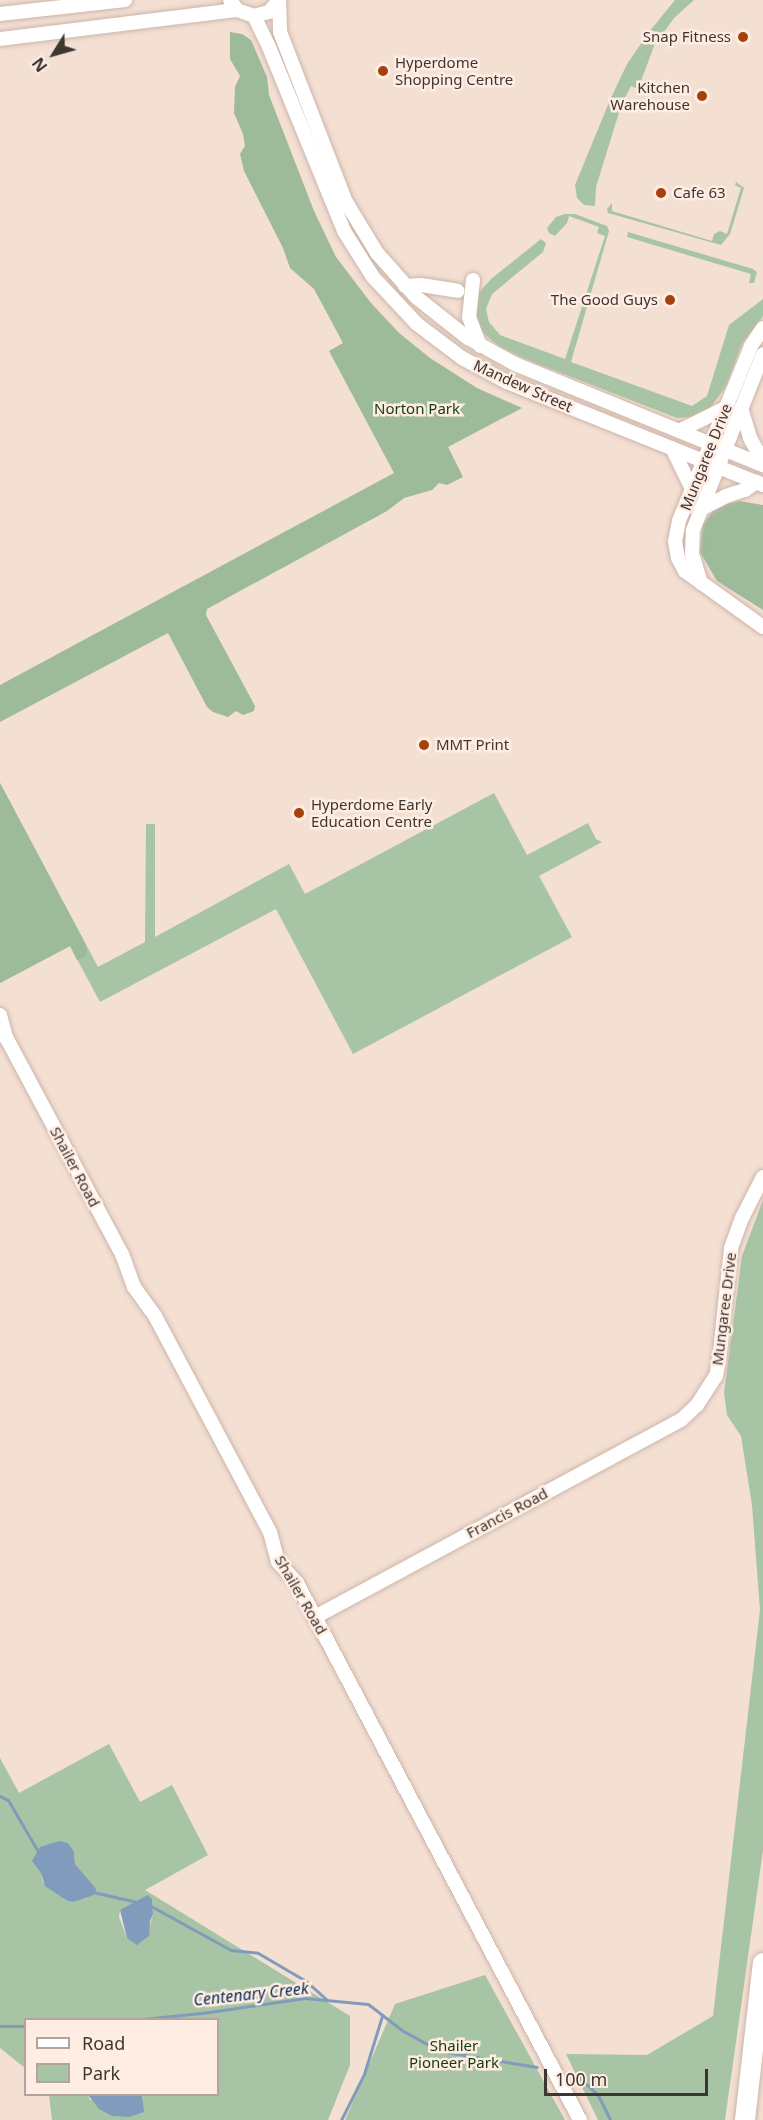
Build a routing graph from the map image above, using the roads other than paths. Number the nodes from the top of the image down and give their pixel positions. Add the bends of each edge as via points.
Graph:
1 (125, 0) edge
2 (279, 0) edge
3 (233, 5) edge
4 (0, 14) edge
5 (254, 16) junction
6 (0, 39) edge
7 (473, 280) dead end
8 (405, 286) junction
9 (458, 291) dead end
10 (763, 328) edge
11 (480, 346) junction
12 (763, 354) edge
13 (725, 408) junction
14 (741, 408) junction
15 (679, 431) junction
16 (718, 447) junction
17 (672, 448) junction
18 (763, 463) edge
19 (711, 464) junction
20 (759, 484) edge
21 (693, 491) junction
22 (701, 509) junction
23 (701, 583) junction
24 (763, 627) edge
25 (0, 1015) edge
26 (4, 1035) edge
27 (763, 1178) edge
28 (697, 1405) joint
29 (315, 1617) junction
30 (763, 1963) edge
31 (580, 2120) edge
32 (745, 2120) edge

1 - 4 street
2 - 5 street via 269,12
2 - 8 street, Mandew Street via 280,32 342,194 369,242
3 - 5 street
3 - 6 street
5 - 17 street, Mandew Street via 338,220 366,266 399,306 446,347 484,371
7 - 11 street via 469,317
8 - 9 street
8 - 11 street, Mandew Street
10 - 13 street, Mungaree Drive via 751,346
11 - 15 street, Mandew Street
12 - 14 street, Mungaree Drive
13 - 15 street
13 - 16 street, Mungaree Drive
14 - 16 street, Mungaree Drive
14 - 18 street
15 - 16 street, Mandew Street
16 - 18 street, Mandew Street
16 - 19 street, Mungaree Drive
17 - 19 street, Mandew Street
17 - 21 street
19 - 20 street, Mandew Street
19 - 21 street, Mungaree Drive
19 - 22 street, Mungaree Drive
20 - 22 street
21 - 23 street, Mungaree Drive via 677,528 675,547 682,568
22 - 23 street, Mungaree Drive via 692,543
23 - 24 street, Mungaree Drive
25 - 26 street, Shailer Road
26 - 29 street, Shailer Road via 122,1254 134,1287 155,1316 270,1532 278,1562 297,1583
27 - 28 street, Mungaree Drive via 731,1248 716,1376
28 - 29 street, Francis Road via 670,1425
29 - 31 street, Shailer Road
30 - 32 highway

